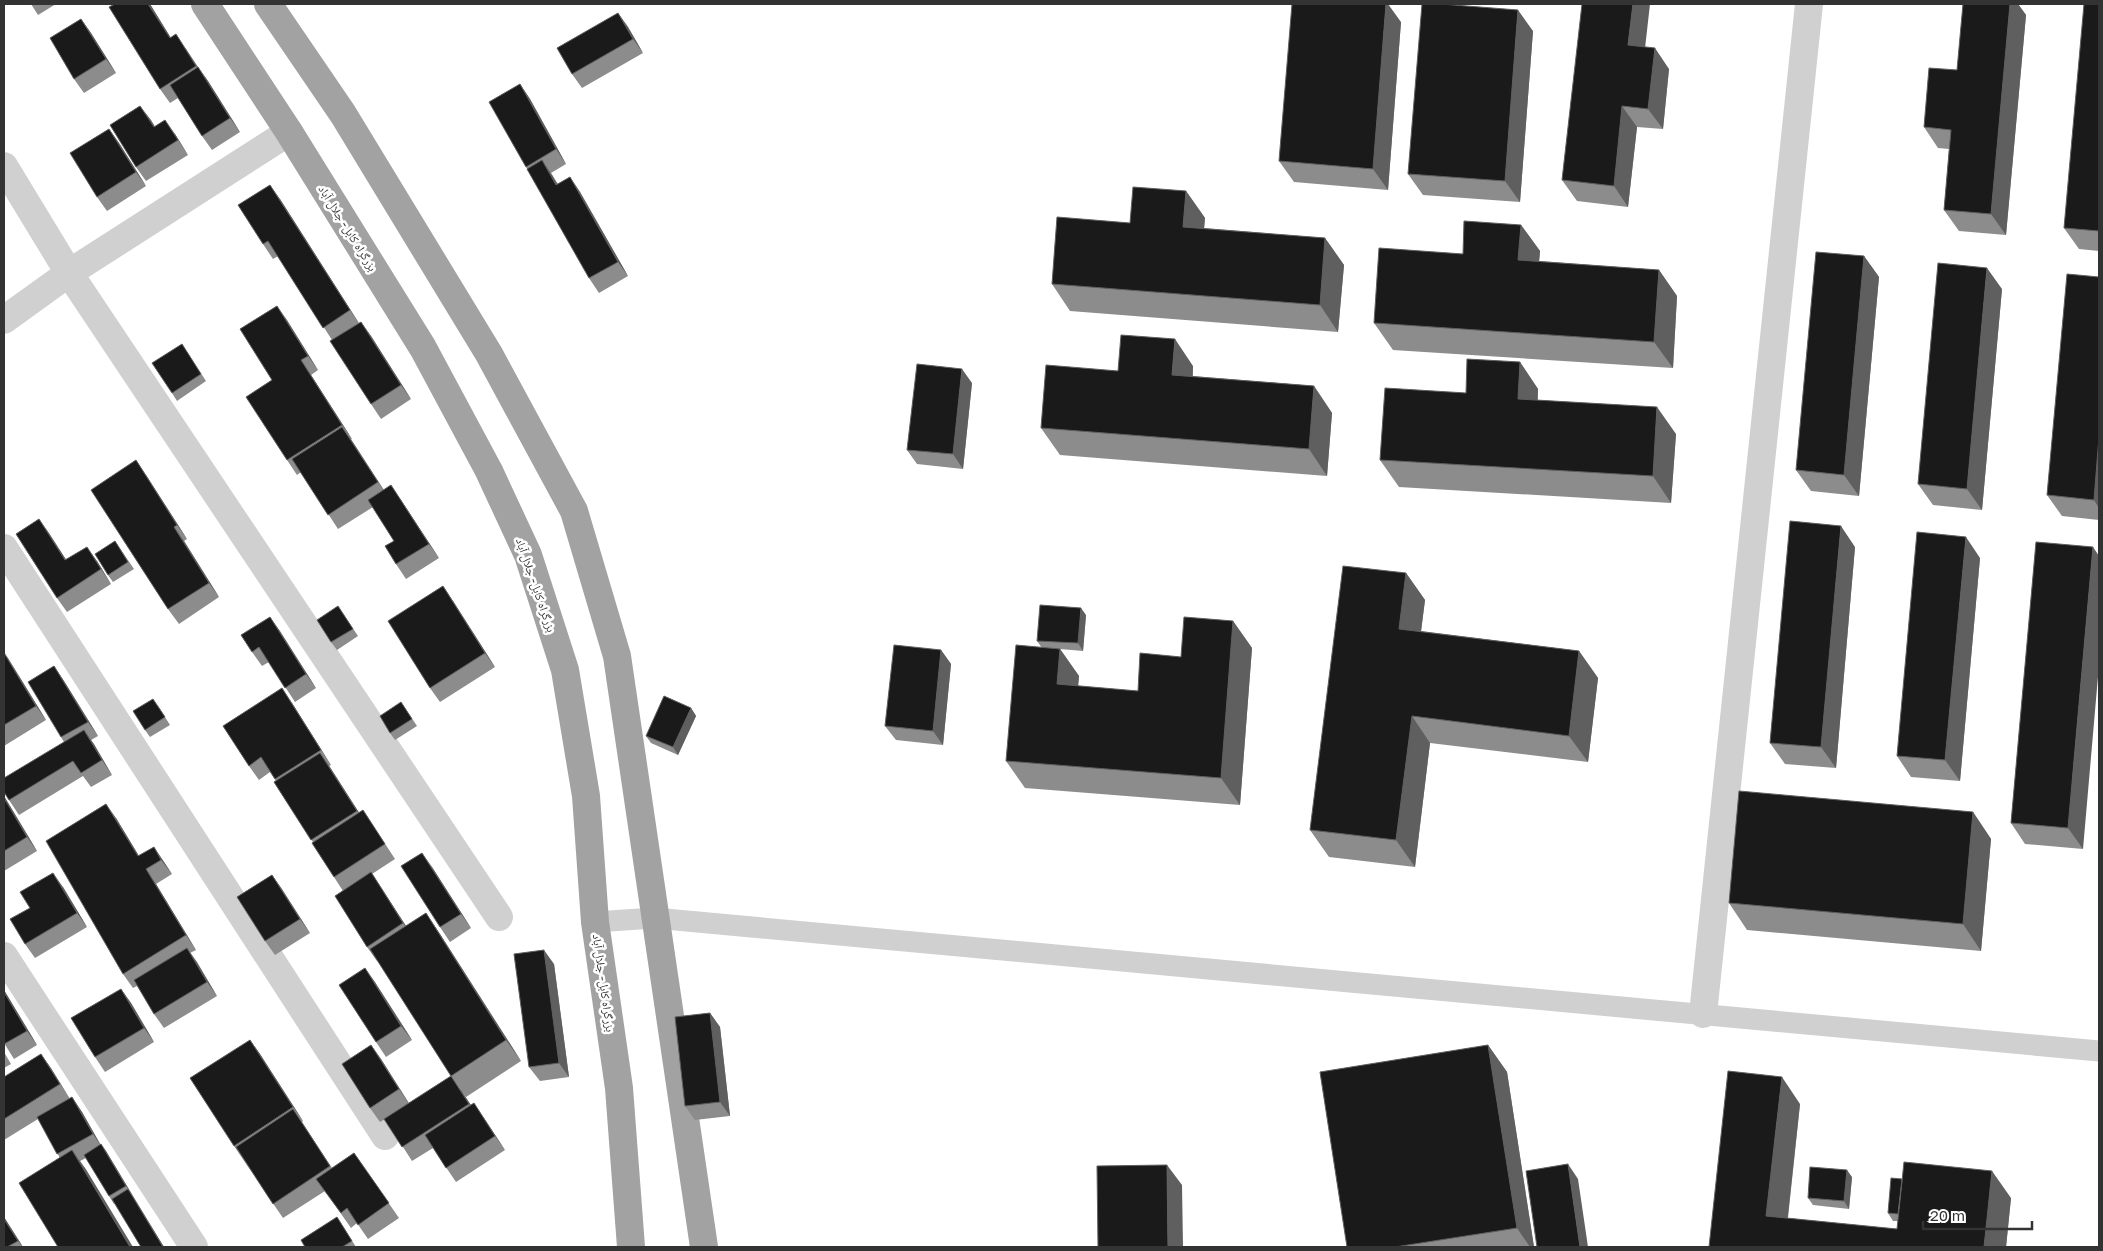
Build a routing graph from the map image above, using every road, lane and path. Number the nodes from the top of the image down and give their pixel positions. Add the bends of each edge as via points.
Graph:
1 (205, 4) edge
2 (268, 4) edge
3 (1809, 4) edge
4 (289, 132) junction
5 (4, 166) edge
6 (69, 273) junction
7 (4, 320) edge
8 (4, 548) edge
9 (499, 917) dead end
10 (654, 918) junction
11 (595, 922) junction
12 (4, 956) edge
13 (1703, 1014) junction
14 (2099, 1051) edge
15 (385, 1136) edge
16 (194, 1247) edge
17 (631, 1247) edge
18 (704, 1247) edge

1 - 4 highway, بزرگراه کابل- جلال آباد
2 - 10 highway via 343,114 489,354 574,511 617,656
3 - 13 street
4 - 6 street
4 - 11 highway, بزرگراه کابل- جلال آباد via 423,348 489,471 528,555 565,670 586,796
5 - 6 street
6 - 7 street
6 - 9 street
8 - 15 street
10 - 11 lane
10 - 13 lane
10 - 18 highway
11 - 17 highway, بزرگراه کابل- جلال آباد via 618,1088
12 - 16 street
13 - 14 lane

